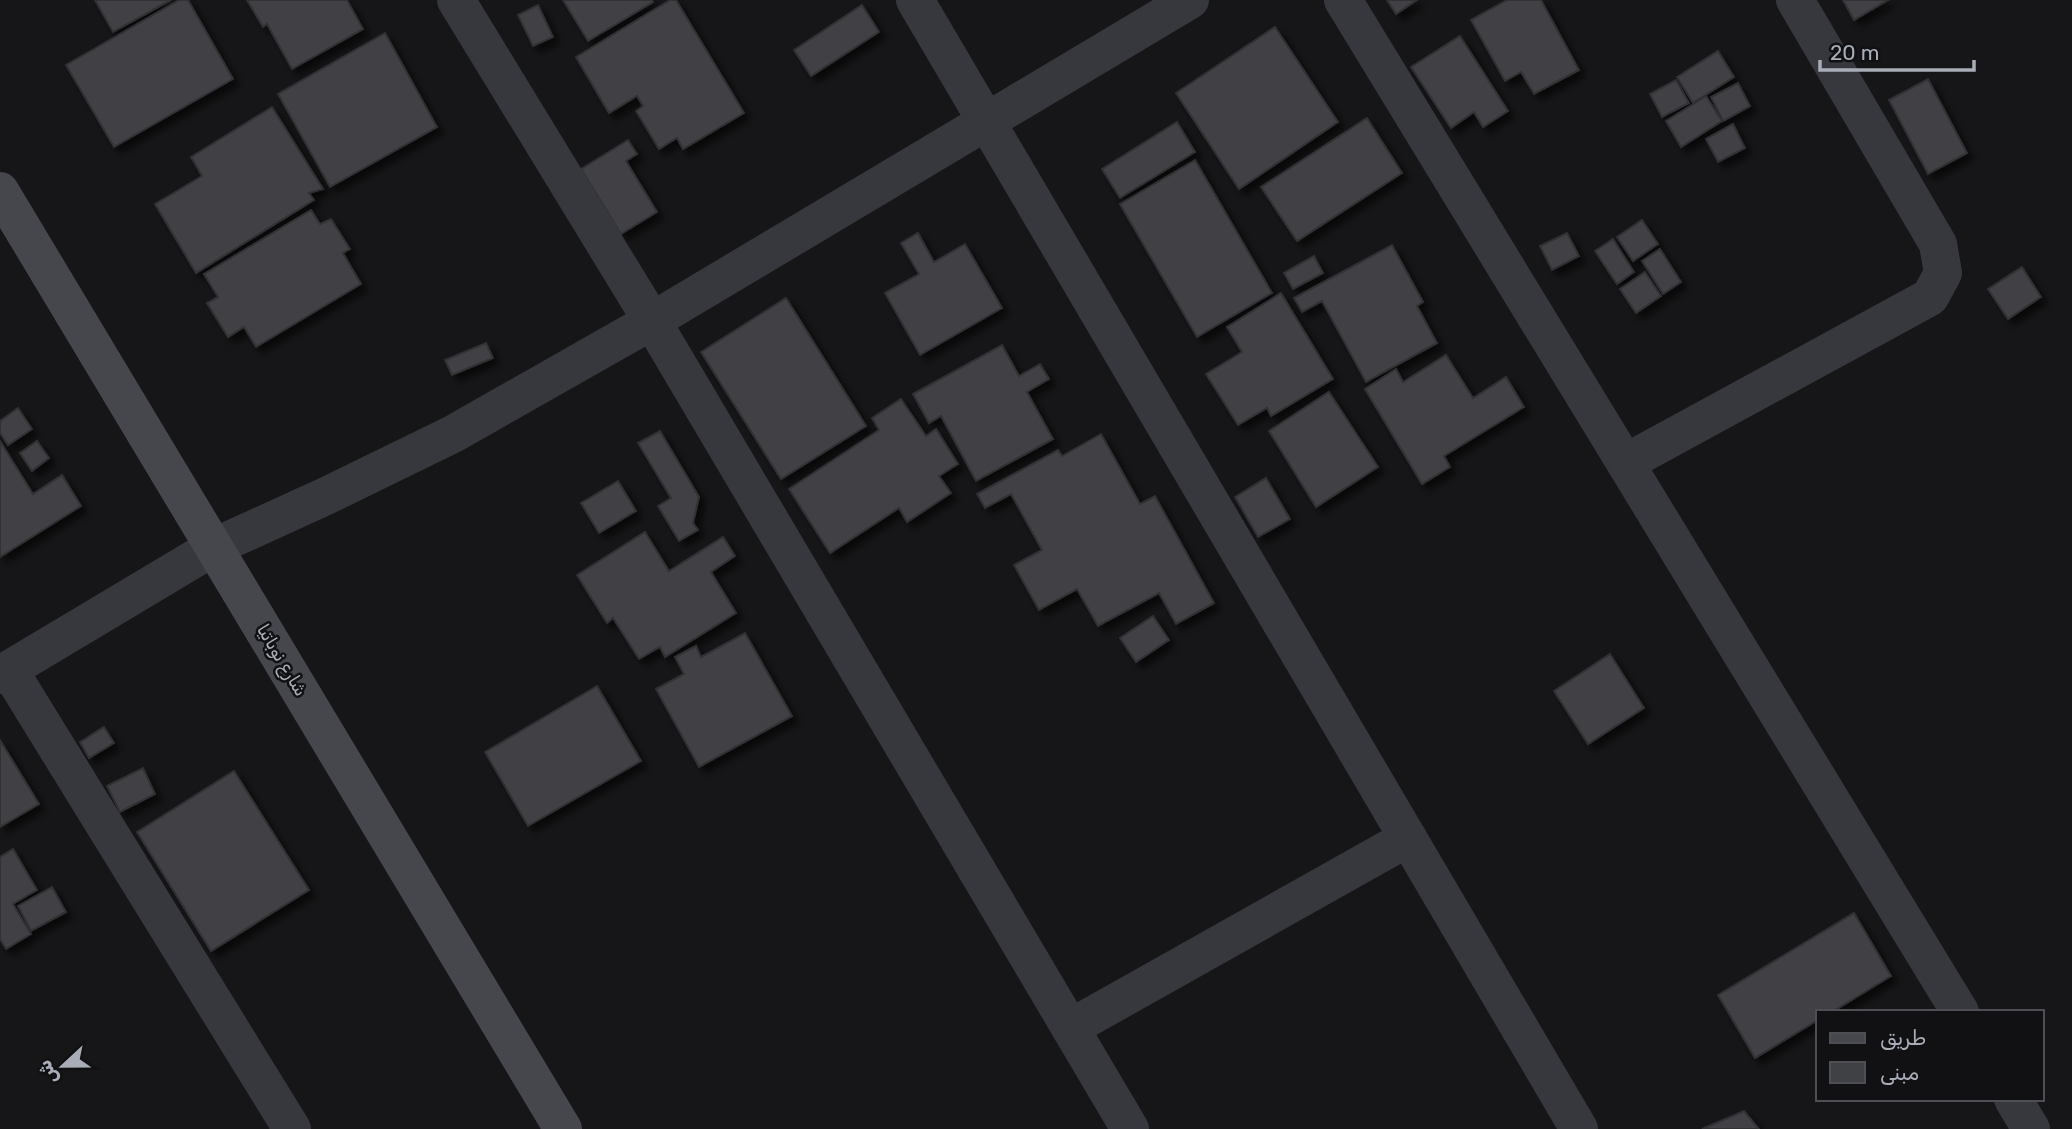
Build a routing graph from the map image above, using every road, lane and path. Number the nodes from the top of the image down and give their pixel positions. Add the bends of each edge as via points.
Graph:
1 (456, 0) edge
2 (915, 0) edge
3 (1191, 0) edge
4 (1343, 0) edge
5 (1796, 0) edge
6 (988, 121) junction
7 (0, 191) edge
8 (652, 321) junction
9 (1627, 462) junction
10 (214, 547) junction
11 (5, 672) edge
12 (1408, 838) junction
13 (1959, 1010) edge
14 (1070, 1028) junction
15 (2014, 1101) edge
16 (292, 1129) edge
17 (563, 1129) edge
18 (1130, 1129) edge
19 (1579, 1129) edge
20 (2031, 1129) edge

1 - 8 street
2 - 6 street
3 - 6 street
4 - 9 street
5 - 9 street via 1938,244 1943,273 1930,297
6 - 8 street
6 - 12 street
7 - 10 street, شارع نوباتيا
8 - 10 street via 453,435
8 - 14 street
9 - 13 street
10 - 11 street
10 - 17 street, شارع نوباتيا
11 - 16 street
12 - 14 street
12 - 19 street
14 - 18 street
15 - 20 street

